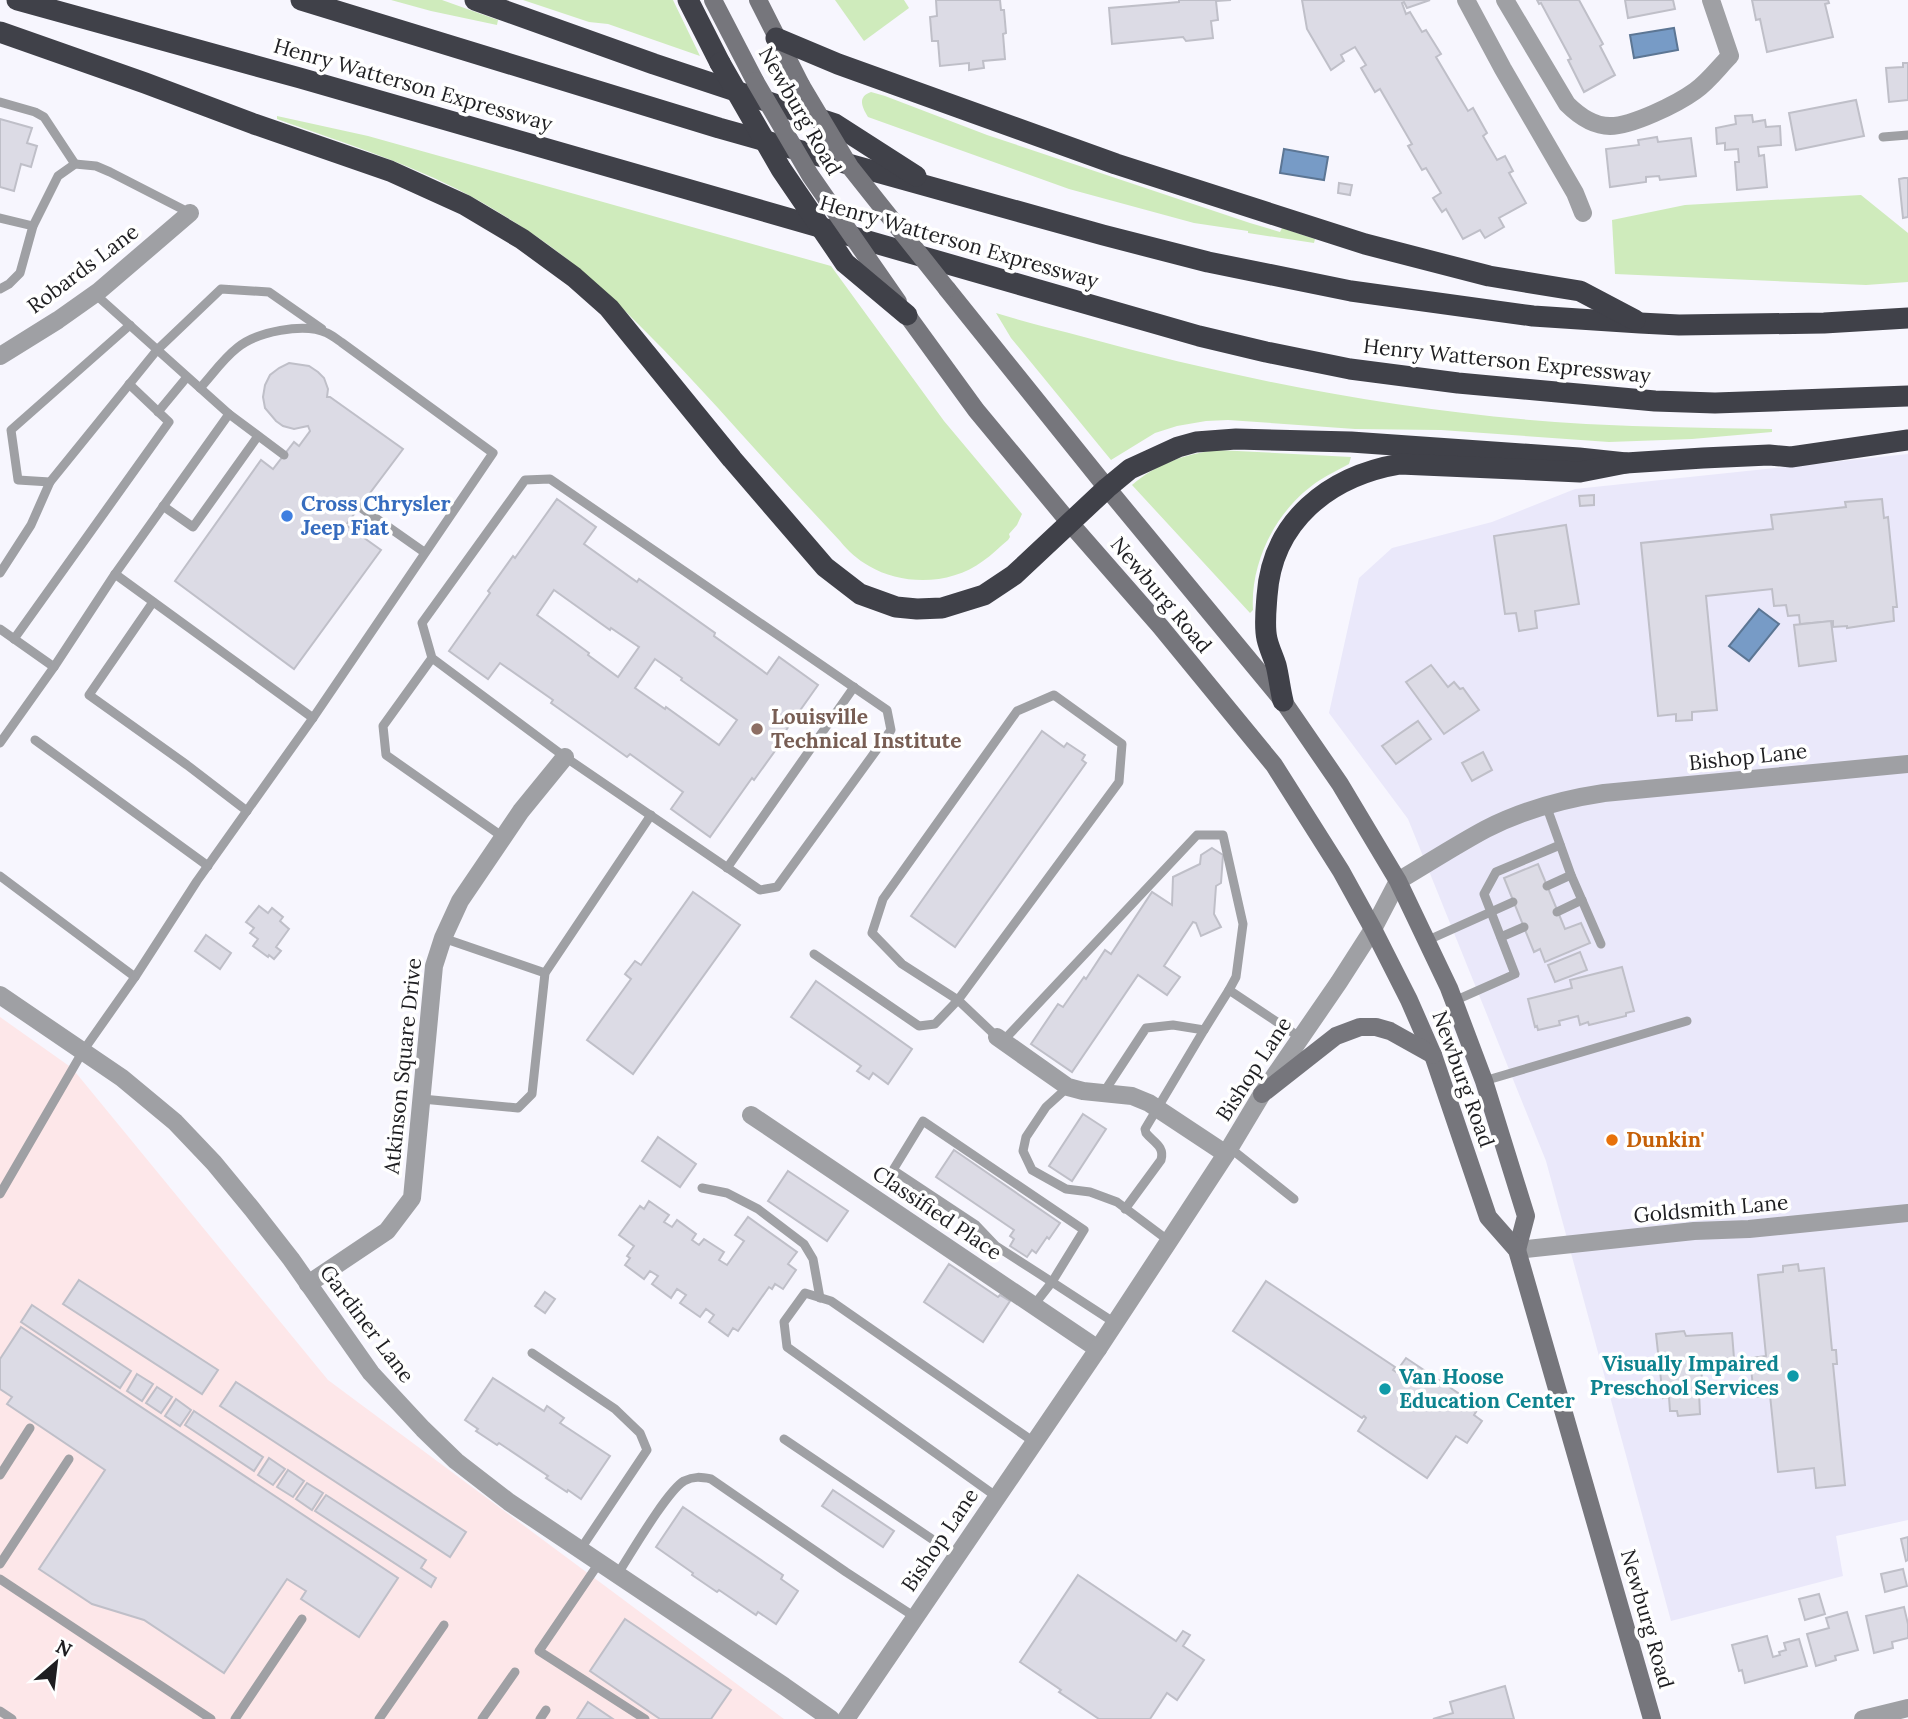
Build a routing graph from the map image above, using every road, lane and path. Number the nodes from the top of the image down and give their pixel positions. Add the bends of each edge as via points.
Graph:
1 (17, 0) edge
2 (302, 0) edge
3 (475, 0) edge
4 (688, 0) edge
5 (713, 0) edge
6 (758, 0) edge
7 (1466, 0) edge
8 (1505, 0) edge
9 (1711, 0) edge
10 (0, 32) edge
11 (776, 38) junction
12 (0, 102) edge
13 (1908, 135) edge
14 (1883, 137) dead end
15 (75, 164) junction
16 (935, 188) junction
17 (1583, 213) dead end
18 (190, 214) joint
19 (0, 218) edge
20 (33, 226) junction
21 (0, 289) edge
22 (95, 294) junction
23 (907, 315) junction
24 (1908, 318) edge
25 (1640, 323) junction
26 (130, 325) junction
27 (327, 332) junction
28 (157, 350) junction
29 (0, 356) edge
30 (187, 377) junction
31 (129, 384) junction
32 (200, 388) junction
33 (1908, 396) edge
34 (158, 412) junction
35 (229, 414) junction
36 (258, 436) junction
37 (1908, 440) edge
38 (284, 455) dead end
39 (1626, 463) junction
40 (50, 482) junction
41 (1107, 488) junction
42 (163, 506) junction
43 (360, 507) dead end
44 (1069, 522) junction
45 (425, 552) junction
46 (0, 573) edge
47 (115, 574) junction
48 (153, 601) junction
49 (0, 629) edge
50 (14, 639) junction
51 (432, 658) junction
52 (54, 667) junction
53 (854, 687) junction
54 (1283, 702) junction
55 (313, 718) junction
56 (35, 740) dead end
57 (0, 743) edge
58 (565, 757) junction
59 (1908, 764) edge
60 (1546, 805) junction
61 (247, 811) junction
62 (650, 815) junction
63 (503, 837) junction
64 (1560, 845) junction
65 (208, 866) junction
66 (727, 867) junction
67 (1571, 875) junction
68 (0, 876) edge
69 (1398, 881) junction
70 (1547, 886) dead end
71 (1582, 900) junction
72 (1514, 902) dead end
73 (1491, 912) junction
74 (1558, 912) dead end
75 (1524, 927) dead end
76 (1373, 929) junction
77 (1501, 937) junction
78 (443, 938) junction
79 (1426, 941) junction
80 (1601, 944) dead end
81 (814, 954) dead end
82 (545, 972) junction
83 (135, 978) junction
84 (1230, 990) junction
85 (0, 995) edge
86 (958, 1000) junction
87 (1454, 1001) junction
88 (1687, 1021) dead end
89 (1204, 1030) junction
90 (1301, 1038) junction
91 (1000, 1039) junction
92 (83, 1051) junction
93 (1433, 1055) junction
94 (1484, 1081) junction
95 (1068, 1087) junction
96 (1104, 1092) junction
97 (1262, 1094) junction
98 (422, 1099) junction
99 (1157, 1108) junction
100 (751, 1115) dead end
101 (1228, 1151) junction
102 (702, 1188) dead end
103 (0, 1194) edge
104 (1294, 1199) dead end
105 (1125, 1209) junction
106 (1908, 1213) edge
107 (1169, 1241) junction
108 (1517, 1250) junction
109 (1052, 1282) junction
110 (308, 1284) junction
111 (820, 1298) junction
112 (1034, 1305) junction
113 (1115, 1323) junction
114 (1098, 1349) junction
115 (532, 1353) dead end
116 (30, 1428) dead end
117 (784, 1438) dead end
118 (1034, 1442) junction
119 (68, 1460) dead end
120 (0, 1475) edge
121 (997, 1497) junction
122 (580, 1550) junction
123 (957, 1556) junction
124 (599, 1563) junction
125 (0, 1564) edge
126 (617, 1575) junction
127 (0, 1579) edge
128 (915, 1617) junction
129 (302, 1619) dead end
130 (443, 1625) dead end
131 (515, 1672) dead end
132 (1908, 1708) edge
133 (546, 1710) dead end
134 (0, 1711) edge
135 (12, 1719) edge
136 (211, 1719) edge
137 (235, 1719) edge
138 (379, 1719) edge
139 (482, 1719) edge
140 (540, 1719) edge
141 (645, 1719) edge
142 (831, 1719) edge
143 (846, 1719) edge
144 (1652, 1719) edge
145 (1863, 1719) edge

1 - 33 highway, Henry Watterson Expressway via 1266,352 1363,371 1655,401
2 - 16 highway, Henry Watterson Expressway via 719,128
3 - 16 highway via 835,124
4 - 23 highway, bridge via 781,169 845,263
5 - 23 main road, Newburg Road, bridge via 810,175
6 - 11 main road, Newburg Road
7 - 17 street
8 - 9 street via 1567,104 1580,117 1610,126 1647,117 1696,90 1730,56
10 - 44 highway via 390,171 465,205 522,239 609,308 818,560 860,594 917,609 942,608 984,594 1014,575
11 - 25 highway via 1115,164 1365,244 1489,276 1580,291
11 - 41 main road, Newburg Road, bridge via 850,167
12 - 15 lane via 44,117
13 - 14 lane
15 - 18 lane via 110,172
15 - 20 lane via 58,176
16 - 25 highway, Henry Watterson Expressway via 1208,262 1352,291 1533,316
18 - 22 street, Robards Lane
19 - 20 lane
20 - 21 lane via 20,273
22 - 26 lane
22 - 29 street, Robards Lane
23 - 44 main road, Newburg Road via 976,410
24 - 25 highway, Henry Watterson Expressway
26 - 28 lane
26 - 40 lane via 11,430 18,480
27 - 28 lane via 269,292 221,289
27 - 32 lane via 292,329 249,341
27 - 45 lane via 493,453
28 - 30 lane
28 - 31 lane
30 - 32 lane
30 - 34 lane
31 - 34 lane
31 - 40 lane
32 - 35 lane
34 - 50 lane via 169,422
35 - 36 lane
35 - 42 lane
36 - 38 lane
36 - 42 lane via 193,527
37 - 39 highway via 1791,457
39 - 41 highway via 1351,442 1236,439 1178,447 1130,469
39 - 54 highway via 1580,472 1399,464 1350,478 1326,491 1287,532 1268,580 1267,639
40 - 46 lane via 31,525
41 - 44 highway
41 - 54 main road, Newburg Road
42 - 47 lane
43 - 45 lane
44 - 76 main road, Newburg Road via 1273,765
45 - 55 lane
47 - 48 lane
47 - 52 lane
48 - 55 lane
48 - 61 lane via 89,695
49 - 50 lane
50 - 52 lane
51 - 53 lane via 422,623 525,480 550,479
51 - 58 lane
51 - 63 lane via 383,726 386,755
52 - 57 lane
53 - 66 lane
53 - 66 lane via 887,710 891,730 778,887 760,890
54 - 69 main road, Newburg Road via 1340,784
55 - 61 lane
56 - 65 lane
58 - 62 lane
58 - 63 street, Atkinson Square Drive
59 - 60 street, Bishop Lane via 1604,793
60 - 64 lane
60 - 69 street, Bishop Lane via 1489,828
61 - 65 lane
62 - 66 lane
62 - 82 lane
63 - 78 street, Atkinson Square Drive via 460,901
64 - 67 lane
64 - 73 lane via 1496,872 1484,894
65 - 83 lane
67 - 70 lane
67 - 71 lane
68 - 83 lane
69 - 76 street, Bishop Lane
69 - 79 main road, Newburg Road
71 - 74 lane
71 - 80 lane
72 - 73 lane
73 - 77 lane
73 - 79 lane
75 - 77 lane
76 - 90 street, Bishop Lane
76 - 93 main road, Newburg Road
77 - 87 lane via 1515,974
78 - 82 lane
78 - 98 street, Atkinson Square Drive via 434,966
79 - 87 main road, Newburg Road
81 - 86 lane via 919,1026 935,1024
82 - 98 lane via 532,1094 518,1108
83 - 92 lane
84 - 89 lane
84 - 90 lane
84 - 91 lane via 1236,977 1242,924 1223,835 1197,835
85 - 92 street, Gardiner Lane
86 - 86 lane via 902,964 872,933 883,899 1017,711 1054,695 1122,744 1119,782
86 - 91 lane
87 - 94 main road, Newburg Road
88 - 94 lane
89 - 96 lane via 1173,1025 1146,1028
89 - 99 lane
90 - 97 street, Bishop Lane
91 - 95 street
92 - 103 lane
92 - 110 street, Gardiner Lane via 183,1130 237,1190
93 - 97 main road via 1390,1031 1360,1027 1336,1036
93 - 108 main road, Newburg Road via 1488,1217
94 - 108 main road, Newburg Road via 1526,1216
95 - 96 street
95 - 105 lane via 1046,1107 1026,1137 1023,1151 1032,1170 1066,1189 1090,1192
96 - 99 street via 1132,1096
97 - 101 street, Bishop Lane
98 - 110 street, Atkinson Square Drive via 412,1198 387,1231
99 - 101 street
99 - 105 lane via 1146,1133 1163,1154
100 - 112 street, Classified Place
101 - 104 lane
101 - 107 street, Bishop Lane
102 - 111 lane via 726,1193 758,1209 804,1244 813,1259
105 - 107 lane
106 - 108 street, Goldsmith Lane
107 - 113 street, Bishop Lane
108 - 144 main road, Newburg Road
109 - 109 lane via 1084,1230 923,1121 892,1170
109 - 112 lane
109 - 113 lane
110 - 122 street, Gardiner Lane via 371,1373 423,1429 509,1502
111 - 118 lane via 831,1301
111 - 121 lane via 805,1293 784,1322 787,1347
112 - 114 street, Classified Place
113 - 114 street, Bishop Lane
114 - 118 street, Bishop Lane
115 - 122 lane via 615,1409 640,1433 647,1450
116 - 120 lane
117 - 123 lane
118 - 121 street, Bishop Lane
119 - 125 lane
121 - 123 street, Bishop Lane
122 - 124 street, Gardiner Lane
123 - 128 street, Bishop Lane
124 - 126 street, Gardiner Lane
124 - 141 lane via 540,1651
126 - 128 lane via 670,1496 683,1482 698,1476 711,1479
126 - 142 street, Gardiner Lane
127 - 136 lane
128 - 143 street, Bishop Lane
129 - 137 lane
130 - 138 lane
131 - 139 lane
132 - 145 street
133 - 140 lane
134 - 135 lane

